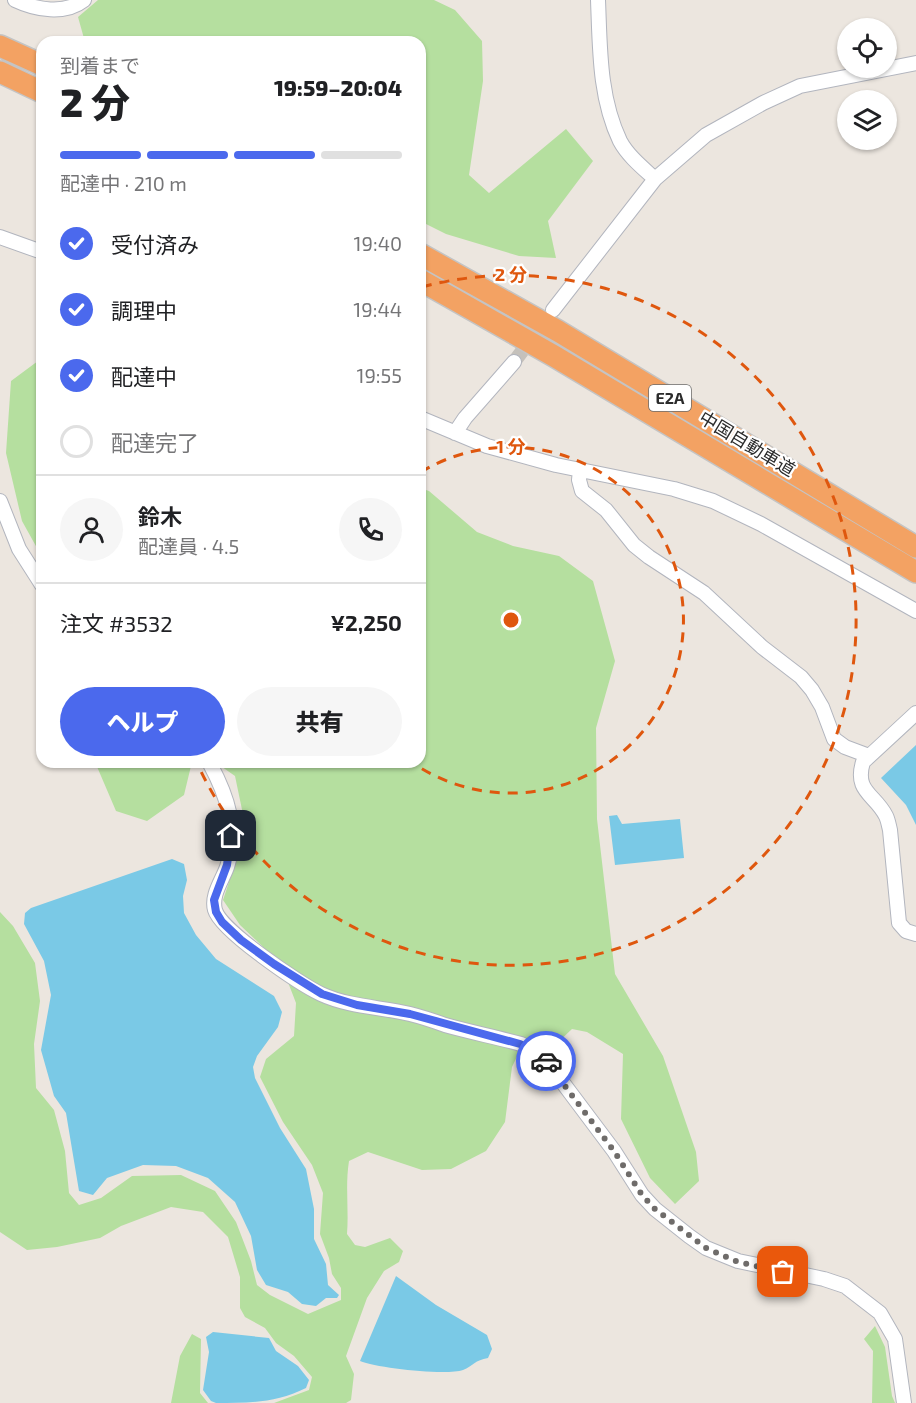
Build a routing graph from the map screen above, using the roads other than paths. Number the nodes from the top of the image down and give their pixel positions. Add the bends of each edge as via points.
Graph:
1 (15, 0) edge
2 (84, 0) edge
3 (598, 0) edge
4 (1, 46) edge
5 (36, 62) edge
6 (916, 63) edge
7 (0, 72) edge
8 (0, 82) edge
9 (36, 89) edge
10 (36, 97) edge
11 (655, 179) junction
12 (0, 237) edge
13 (36, 250) edge
14 (426, 257) edge
15 (426, 283) edge
16 (553, 310) tunnel mouth
17 (514, 362) tunnel mouth
18 (426, 421) edge
19 (455, 433) junction
20 (580, 470) junction
21 (0, 501) edge
22 (916, 547) edge
23 (916, 572) edge
24 (36, 576) edge
25 (916, 611) edge
26 (916, 713) edge
27 (869, 756) junction
28 (212, 768) edge
29 (916, 934) edge
30 (904, 1403) edge

1 - 2 street via 54,10 76,6
3 - 11 street via 606,100 621,142
4 - 5 highway
6 - 11 street via 800,86 706,135
7 - 9 highway
8 - 10 highway
11 - 16 street
12 - 13 street
14 - 22 highway, 中国自動車道 / E2A via 568,337
15 - 23 highway, 中国自動車道 / E2A
17 - 19 street
18 - 19 street
19 - 20 street via 487,446
20 - 25 street via 713,501
20 - 27 street via 582,492 606,510 634,545 704,593 801,677 822,707 834,739
21 - 24 street via 19,549
26 - 27 street
27 - 29 street via 863,762 861,782 886,815 899,923
28 - 30 street via 224,789 231,823 227,865 214,900 222,922 241,940 322,994 410,1014 520,1044 536,1052 614,1151 642,1195 689,1236 738,1262 845,1286 880,1313 895,1340

